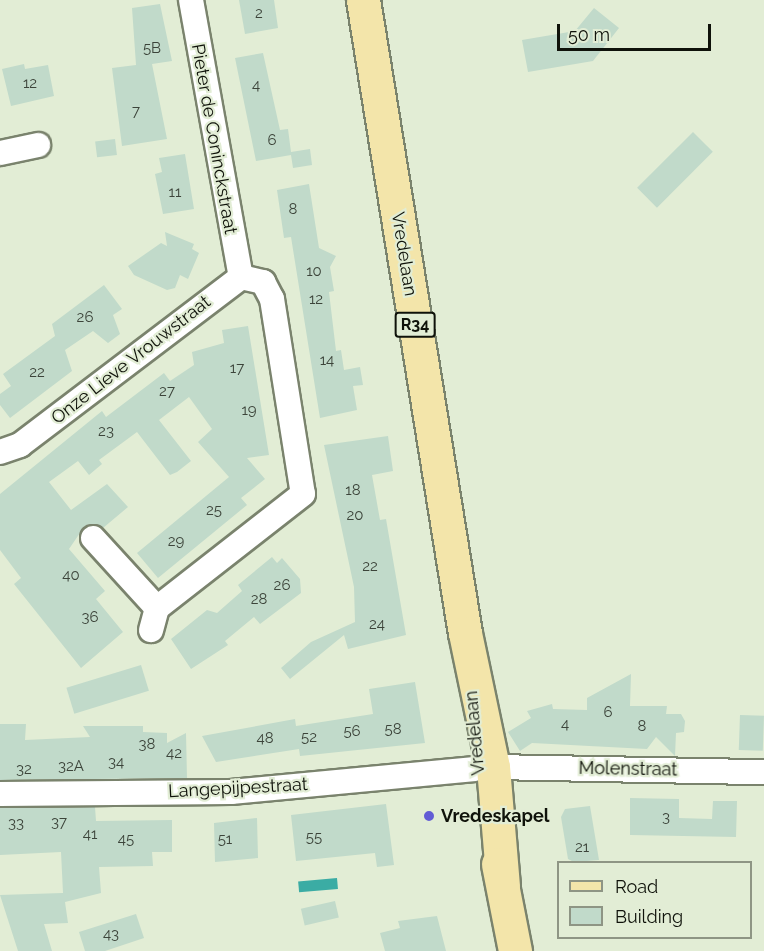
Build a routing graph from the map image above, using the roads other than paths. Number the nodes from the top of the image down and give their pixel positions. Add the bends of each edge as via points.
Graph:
1 (191, 0) edge
2 (363, 0) edge
3 (38, 145) dead end
4 (0, 153) edge
5 (252, 279) junction
6 (0, 452) edge
7 (93, 538) dead end
8 (484, 768) junction
9 (764, 772) edge
10 (0, 795) edge
11 (515, 951) edge

1 - 5 street, Pieter de Coninckstraat
2 - 8 main road, Vredelaan / R34
3 - 4 street
5 - 6 street, Onze Lieve Vrouwstraat via 20,445
5 - 7 street, Pieter de Coninckstraat via 272,299 303,494 154,619
8 - 9 street, Molenstraat
8 - 10 street, Langepijpestraat via 231,792
8 - 11 main road, Vredelaan / R34

